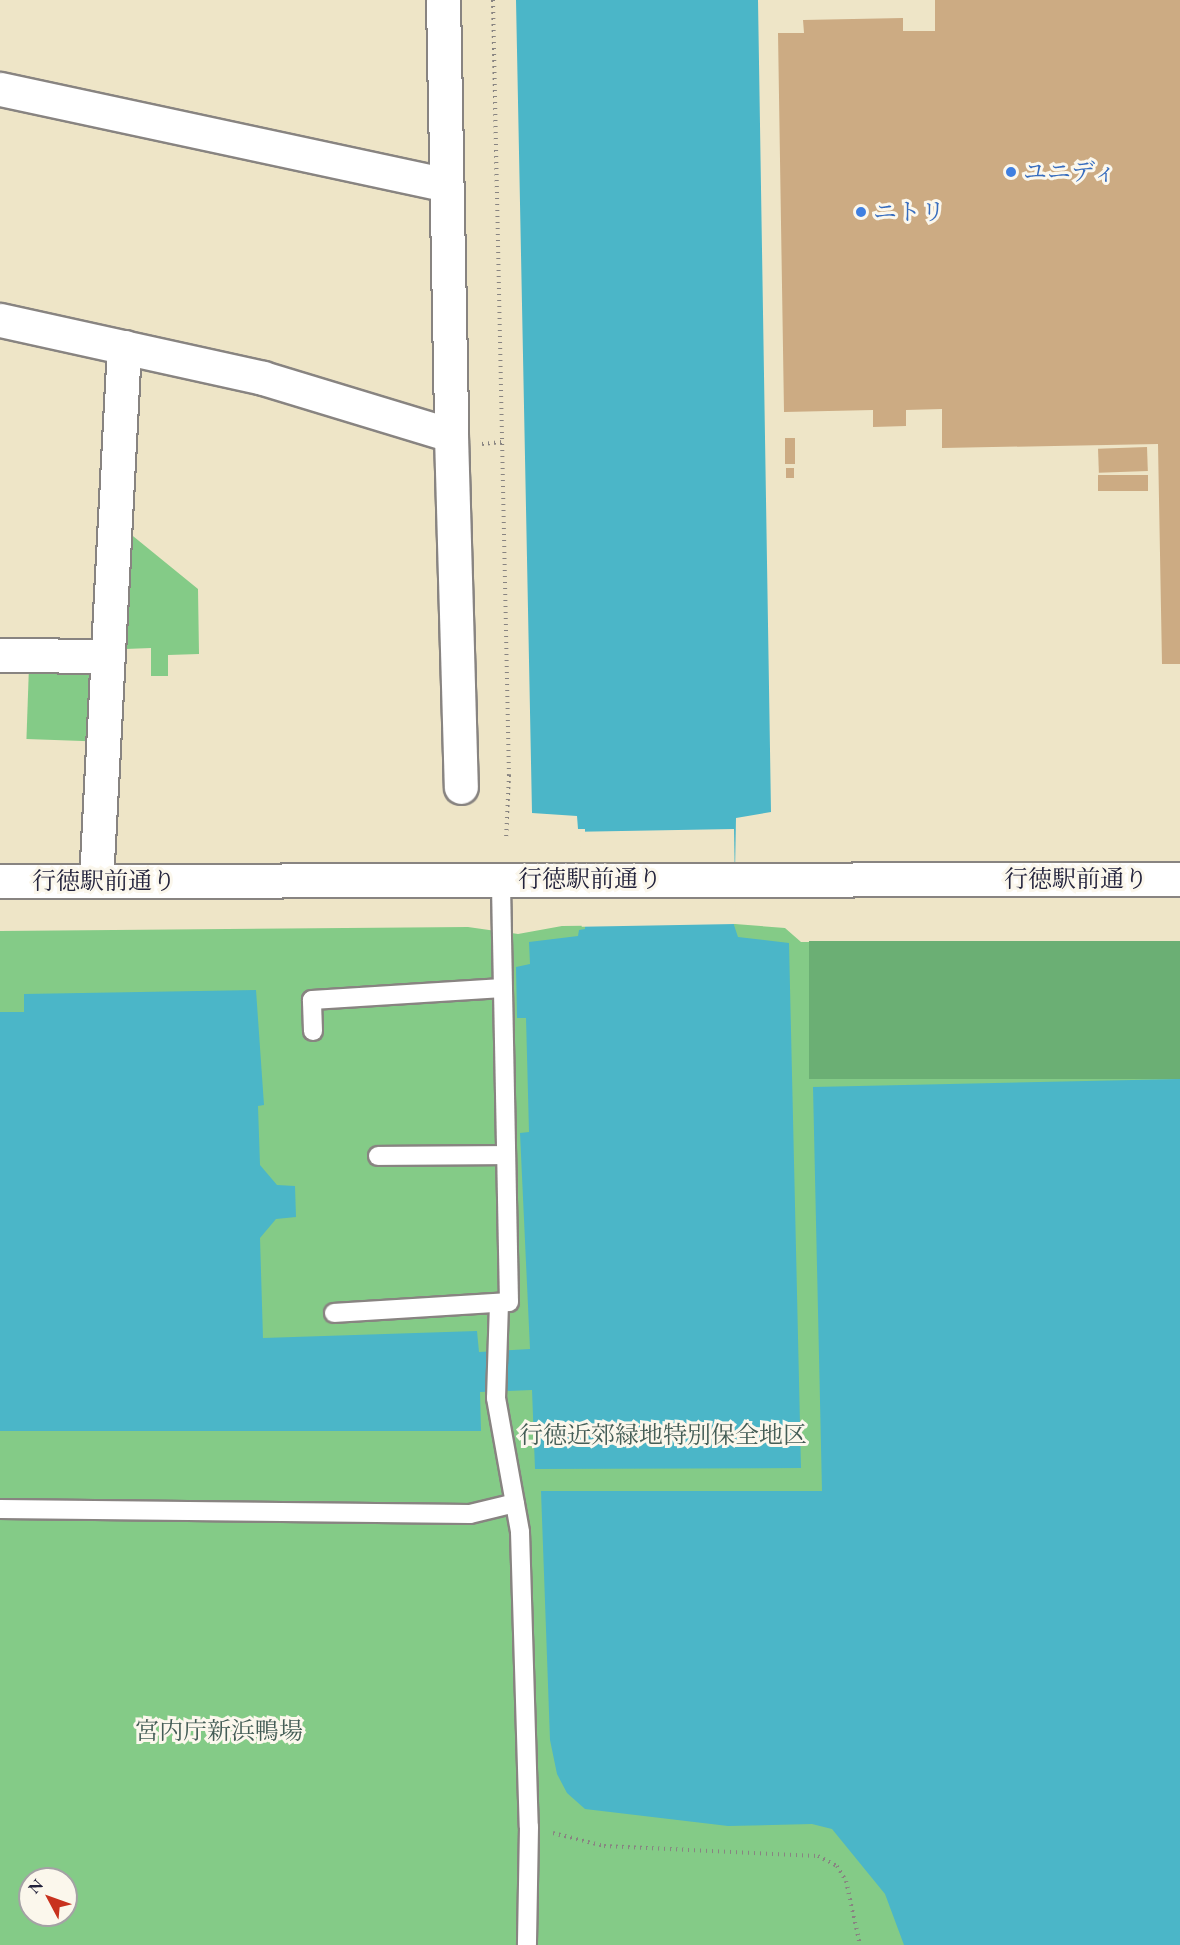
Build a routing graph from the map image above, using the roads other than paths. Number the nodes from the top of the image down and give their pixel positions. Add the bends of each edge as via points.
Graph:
1 (443, 0) edge
2 (0, 89) edge
3 (447, 185) junction
4 (0, 320) edge
5 (124, 347) junction
6 (451, 435) junction
7 (0, 656) edge
8 (107, 656) junction
9 (460, 787) dead end
10 (501, 879) junction
11 (1180, 879) edge
12 (0, 881) edge
13 (96, 881) junction
14 (503, 988) junction
15 (313, 1031) dead end
16 (506, 1155) junction
17 (378, 1156) dead end
18 (499, 1303) junction
19 (334, 1312) dead end
20 (515, 1503) junction
21 (0, 1509) edge
22 (527, 1945) edge

1 - 3 street
2 - 3 street
3 - 6 street
4 - 5 street
5 - 6 street via 263,378
5 - 8 street
6 - 9 street
7 - 8 street
8 - 13 street
10 - 11 street, 行徳駅前通り
10 - 13 street, 行徳駅前通り
10 - 14 lane
12 - 13 street, 行徳駅前通り
14 - 15 lane via 312,1000
14 - 16 lane
16 - 17 lane
16 - 18 lane via 509,1302
18 - 19 lane
18 - 20 lane via 496,1398
20 - 21 lane via 470,1514
20 - 22 lane via 520,1532 529,1827

